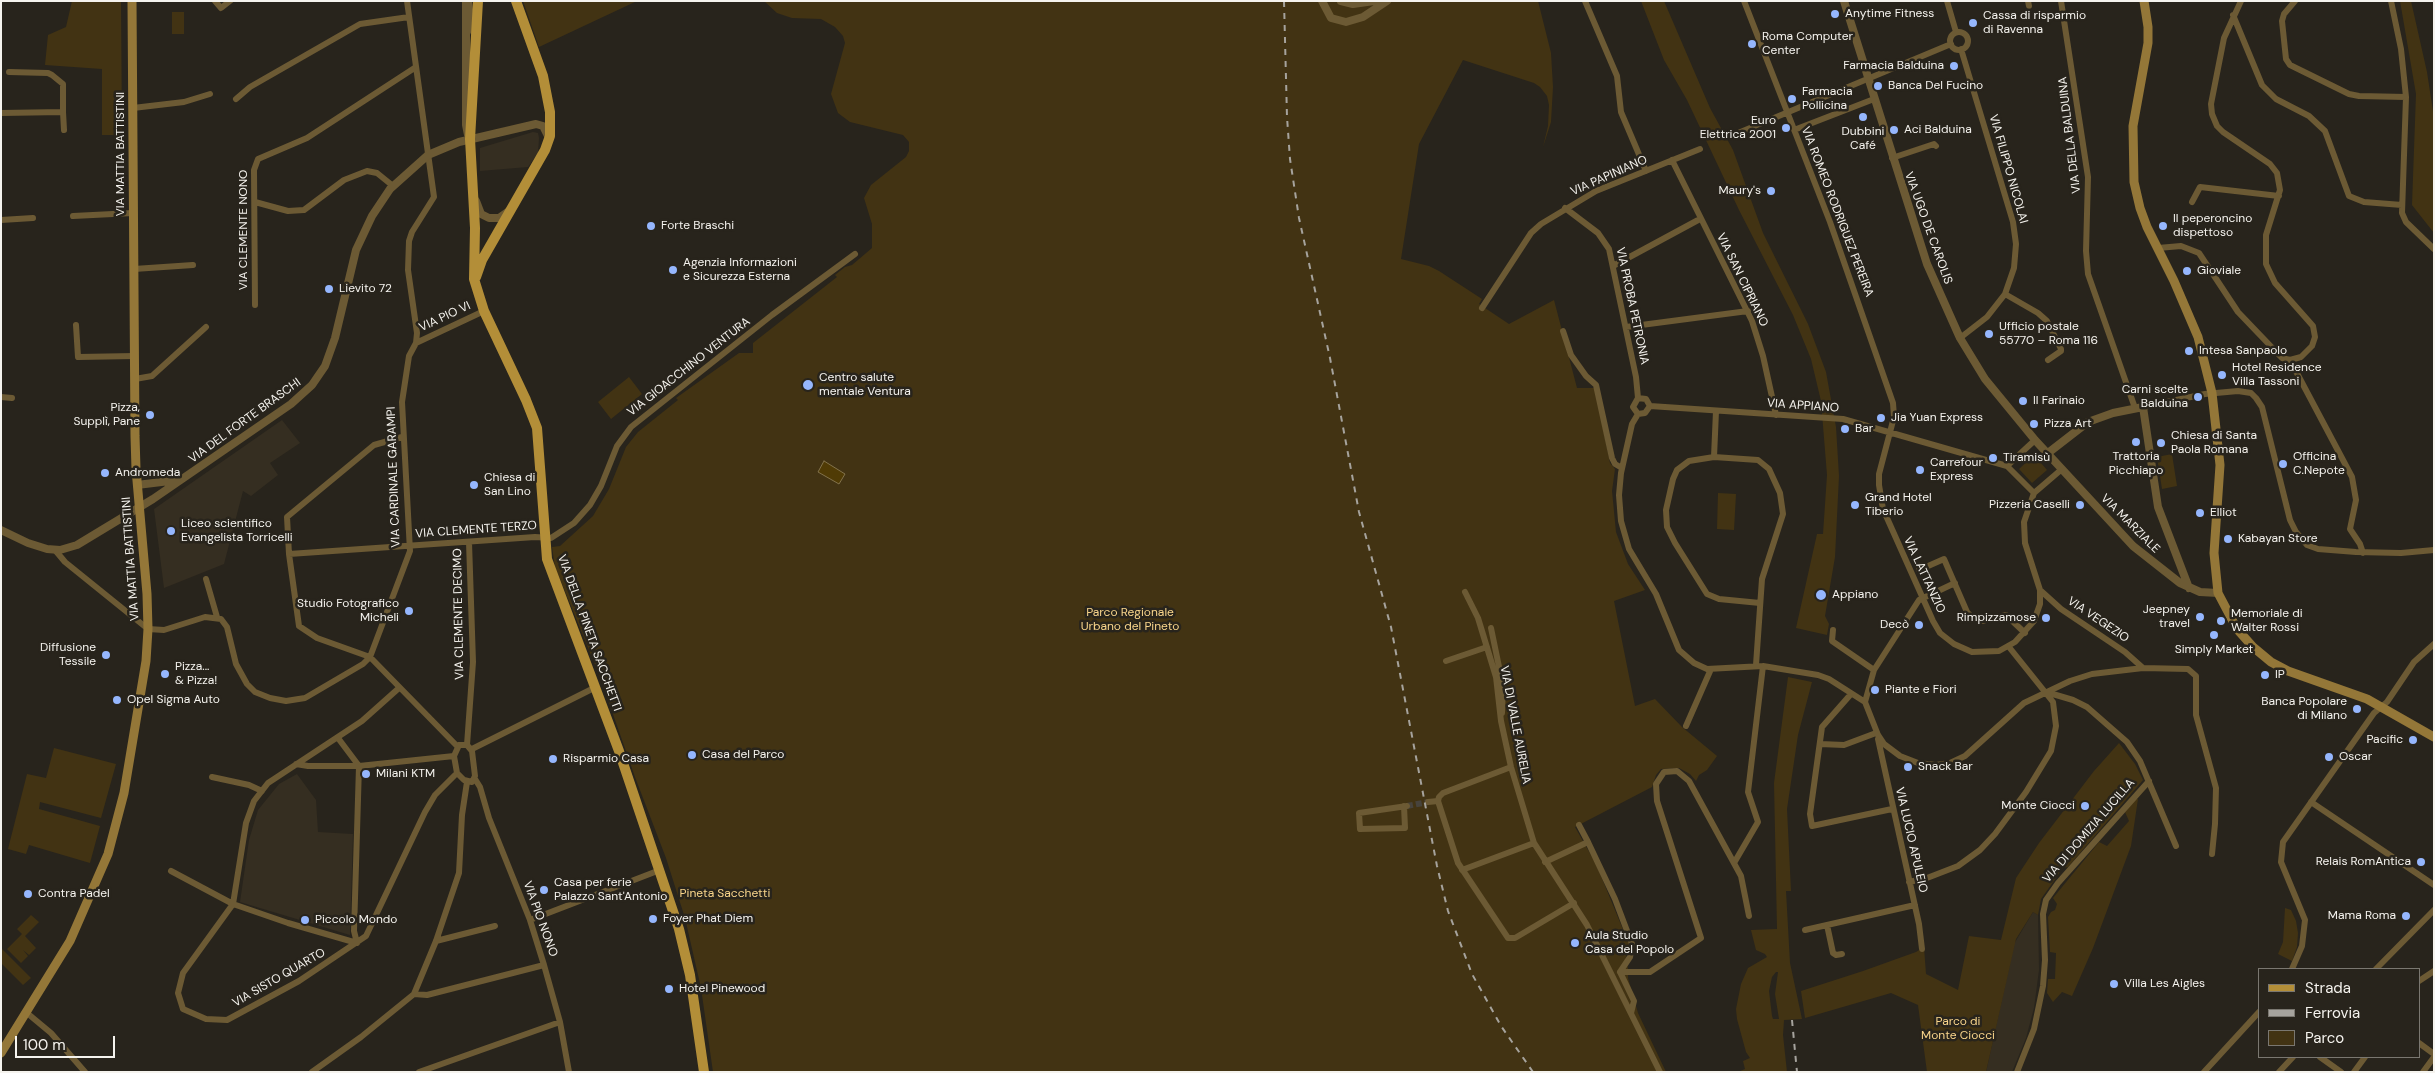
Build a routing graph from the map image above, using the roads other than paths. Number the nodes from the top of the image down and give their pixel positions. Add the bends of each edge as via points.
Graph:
1 (132, 1) edge
2 (215, 1) edge
3 (230, 1) edge
4 (407, 1) edge
5 (467, 1) edge
6 (478, 1) edge
7 (483, 1) edge
8 (515, 1) edge
9 (1322, 1) edge
10 (1374, 1) edge
11 (1387, 1) edge
12 (1584, 1) edge
13 (1744, 1) edge
14 (1844, 1) edge
15 (1947, 1) edge
16 (2061, 1) edge
17 (2144, 1) edge
18 (2242, 1) edge
19 (2295, 1) edge
20 (2391, 1) edge
21 (1342, 2) edge
22 (2233, 16) junction
23 (409, 17) junction
24 (477, 17) junction
25 (1956, 32) junction
26 (1951, 44) junction
27 (474, 46) junction
28 (1961, 49) junction
29 (416, 67) junction
30 (9, 72) dead end
31 (1868, 78) junction
32 (210, 94) dead end
33 (2406, 96) junction
34 (236, 99) dead end
35 (1874, 99) junction
36 (133, 108) junction
37 (63, 112) junction
38 (1787, 112) junction
39 (1, 113) edge
40 (64, 130) dead end
41 (1794, 130) junction
42 (1731, 136) dead end
43 (470, 139) junction
44 (549, 140) junction
45 (1936, 146) dead end
46 (1700, 149) dead end
47 (428, 155) junction
48 (1892, 158) junction
49 (1672, 160) junction
50 (1646, 171) junction
51 (393, 186) junction
52 (473, 194) junction
53 (2279, 196) junction
54 (255, 202) junction
55 (2192, 202) dead end
56 (2402, 205) junction
57 (1565, 208) junction
58 (511, 210) junction
59 (134, 213) junction
60 (73, 216) dead end
61 (33, 218) dead end
62 (1700, 219) junction
63 (1, 220) edge
64 (2158, 248) junction
65 (2434, 249) edge
66 (855, 254) dead end
67 (193, 265) dead end
68 (1614, 266) junction
69 (134, 269) junction
70 (475, 283) junction
71 (2005, 294) junction
72 (255, 305) dead end
73 (1482, 308) dead end
74 (484, 312) junction
75 (1748, 312) junction
76 (76, 325) dead end
77 (206, 327) dead end
78 (1626, 327) junction
79 (1563, 331) dead end
80 (1960, 338) junction
81 (416, 343) junction
82 (135, 356) junction
83 (2048, 360) dead end
84 (2290, 360) junction
85 (135, 379) junction
86 (2212, 393) junction
87 (1, 397) edge
88 (12, 398) dead end
89 (1638, 398) junction
90 (1650, 406) junction
91 (2139, 408) junction
92 (1716, 411) junction
93 (1638, 414) junction
94 (1776, 415) junction
95 (1890, 434) junction
96 (402, 437) junction
97 (2035, 440) junction
98 (2048, 453) junction
99 (1714, 457) junction
100 (2007, 466) junction
101 (1622, 468) junction
102 (2062, 469) junction
103 (182, 480) junction
104 (137, 485) junction
105 (2034, 493) junction
106 (140, 507) junction
107 (1, 530) edge
108 (544, 537) junction
109 (469, 542) junction
110 (410, 546) junction
111 (56, 550) junction
112 (2434, 550) edge
113 (2363, 553) junction
114 (289, 554) junction
115 (1920, 570) dead end
116 (206, 579) dead end
117 (1955, 583) junction
118 (2189, 588) junction
119 (2040, 590) junction
120 (1465, 592) dead end
121 (2218, 594) junction
122 (1921, 598) junction
123 (1760, 602) junction
124 (217, 617) junction
125 (1491, 628) dead end
126 (148, 629) junction
127 (1833, 630) dead end
128 (2025, 633) junction
129 (1487, 647) junction
130 (2009, 647) junction
131 (2432, 647) edge
132 (370, 657) junction
133 (1446, 661) dead end
134 (1759, 666) junction
135 (2143, 668) junction
136 (1711, 669) junction
137 (1874, 670) junction
138 (596, 687) junction
139 (399, 688) junction
140 (2046, 692) junction
141 (1850, 694) junction
142 (1865, 702) junction
143 (2381, 706) junction
144 (1501, 721) junction
145 (1686, 726) dead end
146 (1877, 734) junction
147 (2434, 737) edge
148 (338, 738) junction
149 (1820, 744) junction
150 (457, 746) junction
151 (469, 747) junction
152 (454, 756) junction
153 (296, 764) junction
154 (359, 766) junction
155 (1511, 767) junction
156 (457, 772) junction
157 (212, 777) dead end
158 (475, 779) junction
159 (2149, 781) junction
160 (467, 782) junction
161 (262, 791) junction
162 (1438, 801) junction
163 (1428, 802) tunnel mouth
164 (2311, 802) junction
165 (1405, 806) joint
166 (1892, 809) junction
167 (1579, 825) dead end
168 (1534, 842) junction
169 (1588, 842) junction
170 (2176, 846) dead end
171 (2212, 854) dead end
172 (1545, 862) junction
173 (1734, 863) junction
174 (660, 870) junction
175 (1462, 870) junction
176 (171, 871) dead end
177 (1909, 882) junction
178 (2434, 885) edge
179 (1574, 903) junction
180 (233, 904) junction
181 (1914, 905) junction
182 (2432, 912) edge
183 (1748, 916) dead end
184 (530, 920) junction
185 (1827, 925) junction
186 (495, 926) dead end
187 (1805, 930) dead end
188 (436, 941) junction
189 (357, 943) junction
190 (1922, 950) dead end
191 (1842, 954) dead end
192 (544, 965) junction
193 (2292, 968) edge
194 (2377, 968) edge
195 (2434, 971) edge
196 (1620, 972) junction
197 (2420, 980) edge
198 (414, 994) junction
199 (27, 1013) junction
200 (1631, 1013) junction
201 (2258, 1013) edge
202 (560, 1022) junction
203 (2420, 1044) edge
204 (1, 1054) edge
205 (2434, 1056) edge
206 (2292, 1058) edge
207 (2321, 1058) edge
208 (2364, 1058) edge
209 (85, 1072) edge
210 (312, 1072) edge
211 (419, 1072) edge
212 (568, 1072) edge
213 (704, 1072) edge
214 (1660, 1072) edge
215 (2017, 1072) edge
216 (2204, 1072) edge
217 (2279, 1072) edge
218 (2341, 1072) edge
219 (2354, 1072) edge
220 (2423, 1072) edge

1 - 36 main road, VIA MATTIA BATTISTINI
2 - 3 street via 221,8
4 - 23 street, VIA CARDINALE GARAMPI
5 - 27 street
5 - 43 street via 466,125
6 - 24 main road
7 - 24 street
8 - 44 main road via 544,82 550,118
9 - 11 street via 1334,20 1346,22 1356,20
10 - 21 street via 1361,4
12 - 50 street via 1617,76 1621,112
13 - 38 street, VIA ROMEO RODRIGUEZ PEREIRA
14 - 31 street, VIA UGO DE CAROLIS
15 - 25 street
16 - 91 street, VIA DELLA BALDUINA via 2088,177 2088,274
17 - 64 main road via 2148,43 2135,110 2132,158 2140,208
18 - 22 street
19 - 33 street via 2282,21 2286,59 2290,65 2349,94
20 - 33 street
22 - 53 street via 2222,45 2212,114 2223,132 2276,170
22 - 56 street via 2262,85 2276,99 2309,116 2325,132 2349,196 2364,202
23 - 29 street, VIA CARDINALE GARAMPI
23 - 34 street via 360,24 250,87
24 - 27 main road
25 - 26 street via 1950,38
25 - 28 street via 1962,32 1967,38 1966,46
26 - 28 street via 1955,49
26 - 31 street
27 - 43 main road
28 - 71 street, VIA FILIPPO NICOLAI via 2014,227 2014,268
29 - 47 street, VIA CARDINALE GARAMPI
29 - 54 street, VIA CLEMENTE NONO via 307,138 258,159 254,170
30 - 37 street via 52,75 63,84
31 - 35 street, VIA UGO DE CAROLIS
31 - 38 street
32 - 36 street via 184,102
33 - 56 street
35 - 41 street
35 - 48 street, VIA UGO DE CAROLIS
36 - 59 main road, VIA MATTIA BATTISTINI
37 - 39 street
37 - 40 street
38 - 41 street, VIA ROMEO RODRIGUEZ PEREIRA
38 - 42 street
41 - 95 street, VIA ROMEO RODRIGUEZ PEREIRA via 1852,282 1892,402 1894,417
43 - 44 street, VIA DEL FORTE BRASCHI via 536,124 543,126
43 - 47 street, VIA DEL FORTE BRASCHI
43 - 52 main road, VIA DELLA PINETA SACCHETTI
44 - 58 main road
45 - 48 street
46 - 49 street, VIA PAPINIANO
47 - 51 street, VIA DEL FORTE BRASCHI
47 - 81 street, VIA CARDINALE GARAMPI via 434,197 409,242 408,270
48 - 80 street, VIA UGO DE CAROLIS via 1927,264
49 - 50 street, VIA PAPINIANO
49 - 62 street, VIA SAN CIPRIANO
50 - 57 street, VIA PAPINIANO via 1596,191
51 - 54 street via 377,173 367,170 344,180 304,210 288,211
51 - 103 street, VIA DEL FORTE BRASCHI via 360,241 348,276 332,349 316,380 291,404
52 - 58 street via 486,217 499,218
52 - 70 main road, VIA DELLA PINETA SACCHETTI
53 - 55 street via 2200,186
53 - 84 street via 2266,235 2267,268 2272,280 2311,322 2315,333 2307,353
54 - 72 street, VIA CLEMENTE NONO
56 - 65 street via 2406,222
57 - 68 street, VIA PROBA PETRONIA via 1604,239
57 - 73 street, VIA PAPINIANO via 1531,233
58 - 70 main road via 482,260
59 - 60 street
59 - 69 main road, VIA MATTIA BATTISTINI
61 - 63 street
62 - 68 street
62 - 75 street, VIA SAN CIPRIANO
64 - 84 street via 2185,247 2198,253 2238,312 2280,357
64 - 86 main road via 2198,337
66 - 108 street, VIA GIOACCHINO VENTURA via 630,428 617,446 602,486 586,510 557,535
67 - 69 street
68 - 78 street, VIA PROBA PETRONIA
69 - 82 main road, VIA MATTIA BATTISTINI
70 - 74 main road, VIA DELLA PINETA SACCHETTI
71 - 80 street, VIA FILIPPO NICOLAI via 1987,317
71 - 83 street via 2047,321 2061,349
74 - 81 street, VIA PIO VI
74 - 108 main road, VIA DELLA PINETA SACCHETTI via 536,428
75 - 78 street
75 - 94 street, VIA SAN CIPRIANO via 1760,346
76 - 82 street via 78,357
77 - 85 street via 152,376
78 - 89 street, VIA PROBA PETRONIA
79 - 101 street via 1571,355 1596,385 1612,458
80 - 97 street, VIA UGO DE CAROLIS via 1985,379
81 - 96 street, VIA CARDINALE GARAMPI via 409,356 404,388
82 - 85 main road, VIA MATTIA BATTISTINI
84 - 113 street via 2352,477 2356,500 2350,529
85 - 104 main road, VIA MATTIA BATTISTINI
86 - 91 street
86 - 113 street via 2241,391 2258,400 2288,515 2302,540 2314,549
86 - 121 main road via 2220,460 2214,560
87 - 88 street
89 - 90 street via 1646,399
89 - 93 street via 1634,404
90 - 92 street, VIA APPIANO
90 - 93 street
91 - 98 street via 2113,412 2088,422
91 - 118 street via 2158,507
92 - 94 street, VIA APPIANO
92 - 99 street
93 - 101 street via 1632,424
94 - 95 street, VIA APPIANO via 1843,419
95 - 100 street, VIA APPIANO
95 - 122 street, VIA LATTANZIO via 1881,465 1883,509
96 - 110 street, VIA CARDINALE GARAMPI
96 - 114 street via 374,445 287,518
97 - 98 street, VIA UGO DE CAROLIS
97 - 100 street
98 - 102 street, VIA MARZIALE
99 - 123 street via 1762,461 1780,493 1782,518 1763,575
99 - 123 street via 1695,459 1677,470 1666,510 1668,527 1708,594 1719,599
100 - 105 street
101 - 136 street via 1619,507 1628,545 1660,602 1677,647 1690,660
102 - 105 street
102 - 118 street, VIA MARZIALE via 2133,546 2170,577
103 - 104 street, VIA DEL FORTE BRASCHI
103 - 106 street, VIA DEL FORTE BRASCHI
104 - 106 main road, VIA MATTIA BATTISTINI
105 - 119 street, VIA LATTANZIO via 2023,533
106 - 111 street, VIA DEL FORTE BRASCHI via 81,544
106 - 126 main road, VIA MATTIA BATTISTINI
107 - 111 street, VIA DEL FORTE BRASCHI via 33,545
108 - 109 street, VIA CLEMENTE TERZO
108 - 138 main road, VIA DELLA PINETA SACCHETTI via 551,570
109 - 110 street, VIA CLEMENTE TERZO
109 - 151 street, VIA CLEMENTE DECIMO via 473,662
110 - 114 street, VIA CLEMENTE TERZO
110 - 132 street, VIA CARDINALE GARAMPI
111 - 126 street via 65,562
112 - 113 street
114 - 132 street via 300,626 317,638
115 - 117 street via 1944,559
116 - 124 street
117 - 122 street
117 - 128 street via 1972,618 1982,621 2005,615
118 - 121 street, VIA MARZIALE
119 - 128 street, VIA LATTANZIO via 2038,612
119 - 135 street, VIA VEGEZIO
120 - 129 street, VIA DI VALLE AURELIA
121 - 143 main road via 2237,629 2271,662
122 - 130 street, VIA LATTANZIO via 1938,630 1957,646 1984,653
122 - 137 street
123 - 134 street
124 - 126 street via 201,618 164,630
124 - 132 street via 225,624 236,664 247,684 255,692 270,698 286,701 305,698
125 - 144 street via 1503,686
126 - 199 main road, VIA MATTIA BATTISTINI via 130,764 112,843 78,928
127 - 137 street via 1832,641
128 - 130 street, VIA LATTANZIO
129 - 133 street
129 - 144 street, VIA DI VALLE AURELIA via 1496,677
130 - 140 street
131 - 143 street via 2411,666
132 - 139 street
134 - 136 street
134 - 141 street via 1798,670 1827,678
134 - 173 street via 1748,792 1758,822
135 - 140 street via 2084,676
135 - 171 street via 2187,668 2196,676 2196,715 2216,788
136 - 145 street
137 - 142 street
138 - 151 street
138 - 174 main road, VIA DELLA PINETA SACCHETTI
139 - 148 street, VIA SISTO QUARTO
139 - 150 street
140 - 146 street via 2020,706 1965,756 1950,763 1931,765 1911,761 1891,750
140 - 159 street via 2081,703 2101,717 2135,752
140 - 177 street via 2054,710 2052,751 2026,792 1995,834 1970,859 1928,878
141 - 142 street
141 - 149 street via 1822,727
142 - 146 street, VIA LUCIO APULEIO
143 - 147 main road
143 - 164 street
144 - 155 street, VIA DI VALLE AURELIA
146 - 149 street via 1844,745
146 - 166 street, VIA LUCIO APULEIO
148 - 153 street, VIA SISTO QUARTO
148 - 154 street
149 - 166 street via 1810,814 1812,826
150 - 151 street
150 - 152 street
151 - 158 street, VIA CLEMENTE DECIMO
152 - 154 street
152 - 156 street
153 - 154 street
153 - 161 street, VIA SISTO QUARTO
154 - 189 street via 354,931
155 - 162 street via 1443,793
155 - 168 street, VIA DI VALLE AURELIA
156 - 160 street
156 - 189 street, VIA SISTO QUARTO via 435,795 366,936
157 - 161 street via 250,785
158 - 160 street
158 - 184 street, VIA PIO NONO
159 - 170 street
159 - 215 street, VIA DI DOMIZIA LUCILLA via 2046,900 2043,914 2043,986 2034,1029
160 - 188 street via 460,869
161 - 180 street, VIA SISTO QUARTO via 254,801 246,824
162 - 163 street
162 - 175 street via 1453,853
164 - 178 street
164 - 193 street via 2287,836 2280,854 2305,920 2302,946
165 - 165 street via 1360,813 1360,829 1405,828
166 - 177 street, VIA LUCIO APULEIO
167 - 169 street
168 - 172 street, VIA DI VALLE AURELIA
168 - 175 street
169 - 172 street
169 - 196 street via 1632,944 1630,957
172 - 179 street, VIA DI VALLE AURELIA
173 - 183 street via 1743,881
173 - 196 street via 1687,778 1677,771 1664,772 1656,784 1657,801 1701,938 1650,972
174 - 184 street
174 - 213 main road, VIA DELLA PINETA SACCHETTI via 680,929
175 - 179 street via 1510,940
176 - 180 street
177 - 181 street, VIA LUCIO APULEIO
179 - 200 street, VIA DI VALLE AURELIA
180 - 189 street
180 - 189 street, VIA SISTO QUARTO via 183,974 178,993 180,1003 183,1010 191,1014 227,1020 299,981
181 - 185 street
181 - 190 street, VIA LUCIO APULEIO
182 - 194 street
184 - 192 street, VIA PIO NONO
185 - 187 street
185 - 191 street via 1833,953
186 - 188 street
188 - 198 street
192 - 198 street via 427,995
192 - 202 street, VIA PIO NONO
195 - 197 street
196 - 200 street, VIA DI VALLE AURELIA via 1634,1001
198 - 210 street
199 - 204 main road, VIA MATTIA BATTISTINI
199 - 209 street via 51,1032
200 - 214 street, VIA DI VALLE AURELIA
201 - 216 street
202 - 211 street
202 - 212 street, VIA PIO NONO
203 - 205 street
205 - 220 street
206 - 217 street
207 - 218 street
208 - 219 street

